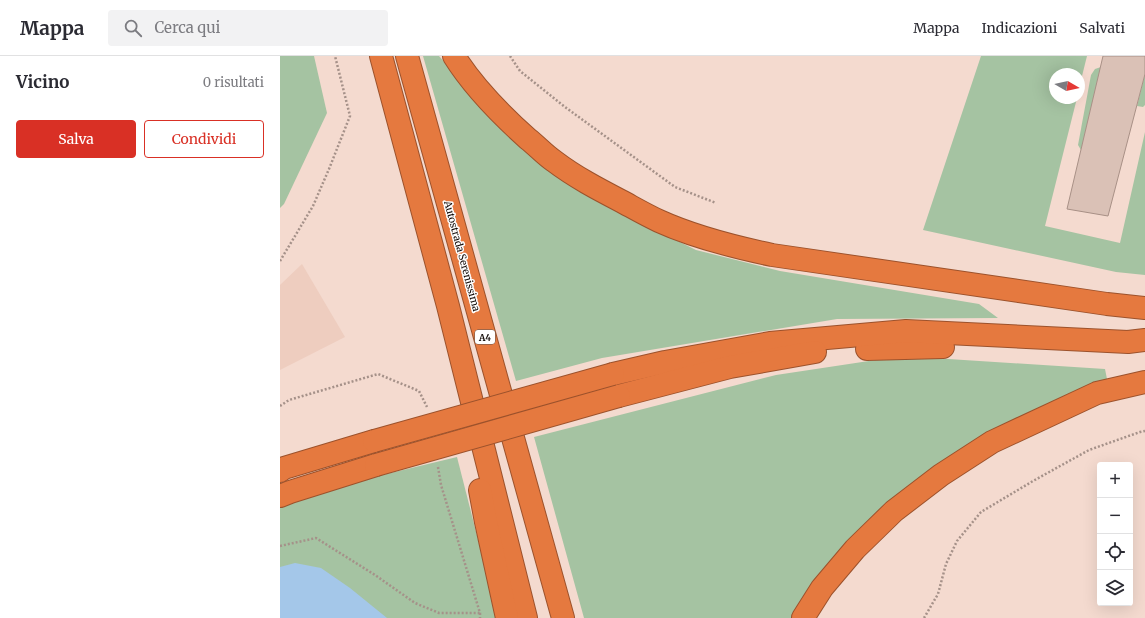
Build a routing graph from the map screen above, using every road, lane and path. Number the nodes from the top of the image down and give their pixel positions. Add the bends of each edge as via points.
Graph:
1 (335, 56) edge
2 (381, 56) edge
3 (407, 56) edge
4 (454, 56) edge
5 (510, 56) edge
6 (716, 203) dead end
7 (280, 261) edge
8 (448, 306) junction
9 (1145, 308) edge
10 (1145, 340) edge
11 (1145, 354) edge
12 (1145, 382) edge
13 (1145, 432) edge
14 (280, 471) edge
15 (280, 496) edge
16 (280, 546) edge
17 (480, 618) edge
18 (507, 618) edge
19 (526, 618) edge
20 (563, 618) edge
21 (803, 618) edge
22 (924, 618) edge

1 - 7 path via 350,116 313,206
2 - 8 highway
3 - 20 highway, Autostrada Serenissima / A4
4 - 9 highway via 487,100 553,161 588,184 659,221 689,233 772,255
5 - 6 path via 520,71 565,107 675,187
8 - 18 highway via 486,522
8 - 19 highway
10 - 14 highway, bridge via 1128,342 906,331 770,343 613,374 374,441
11 - 15 highway, bridge via 1026,348 932,347 817,352 730,367 619,396 376,465
12 - 21 highway via 1097,393 992,442 941,475 894,511 855,549 822,588
13 - 22 path via 1089,450 981,512 957,541 946,564 938,594
16 - 17 path via 316,538 415,603 439,614 480,613

